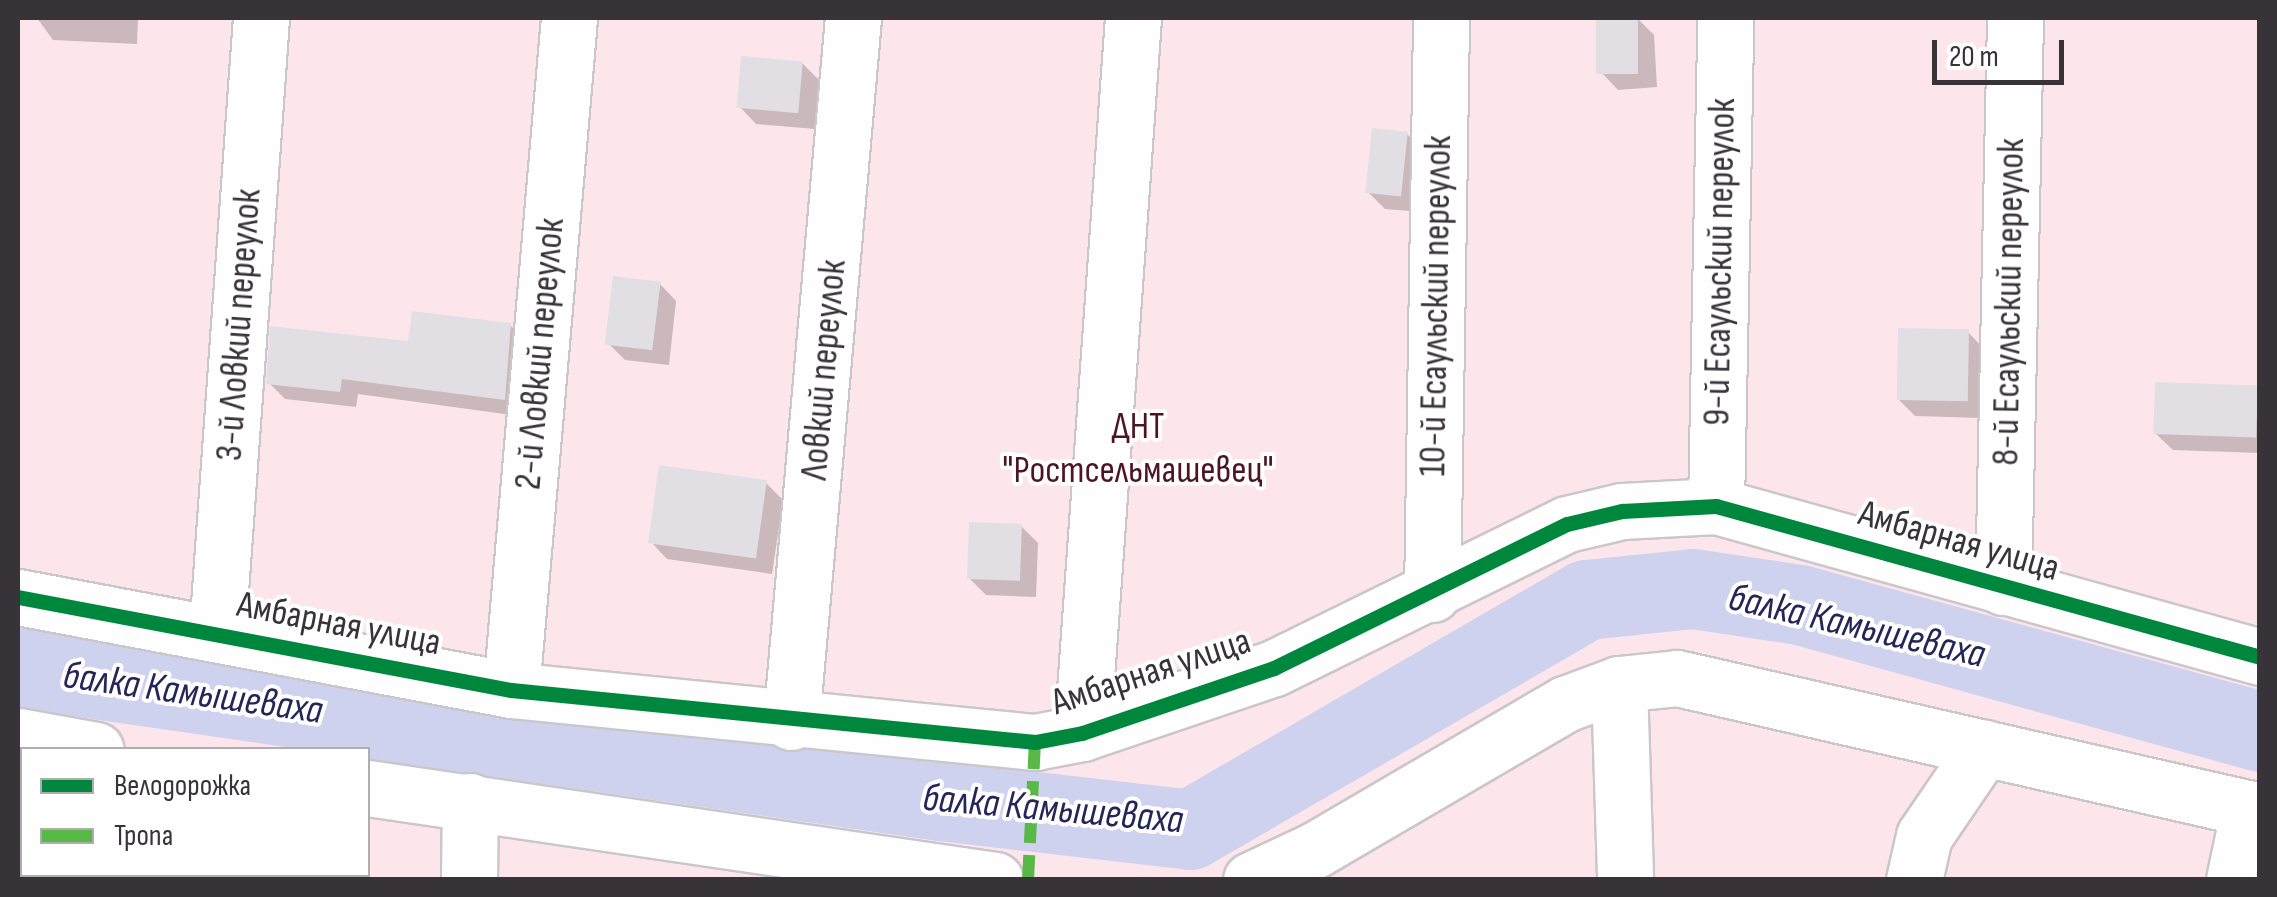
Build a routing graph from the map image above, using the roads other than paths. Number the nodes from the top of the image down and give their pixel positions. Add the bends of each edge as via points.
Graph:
1 (260, 18) edge
2 (570, 18) edge
3 (854, 18) edge
4 (1133, 18) edge
5 (1441, 18) edge
6 (1725, 18) edge
7 (2015, 18) edge
8 (1716, 506) junction
9 (2003, 588) junction
10 (1432, 594) junction
11 (18, 597) edge
12 (217, 634) junction
13 (2260, 657) edge
14 (1619, 684) junction
15 (511, 690) junction
16 (790, 722) junction
17 (1082, 733) junction
18 (18, 736) edge
19 (79, 747) edge
20 (1984, 748) junction
21 (370, 788) edge
22 (470, 801) junction
23 (2254, 810) edge
24 (760, 862) edge
25 (469, 880) edge
26 (995, 880) edge
27 (1251, 880) edge
28 (1625, 880) edge
29 (1914, 880) edge
30 (2234, 880) edge

1 - 12 street, 3-й Ловкий переулок
2 - 15 street, 2-й Ловкий переулок
3 - 16 street, Ловкий переулок
4 - 17 street
5 - 10 street, 10-й Есаульский переулок
6 - 8 street, 9-й Есаульский переулок
7 - 9 street, 8-й Есаульский переулок
8 - 9 street, Амбарная улица
8 - 10 street, Амбарная улица via 1622,511 1567,524
9 - 13 street, Амбарная улица
10 - 17 street, Амбарная улица via 1274,668
11 - 12 street, Амбарная улица
12 - 15 street, Амбарная улица
14 - 20 street via 1677,678
14 - 27 street via 1565,704 1315,850
14 - 28 street
15 - 16 street, Амбарная улица
16 - 17 street, Амбарная улица via 1036,742
18 - 19 street
20 - 23 street
20 - 29 street via 1924,836
21 - 22 street
22 - 24 street
22 - 25 street
23 - 30 street
24 - 26 street

